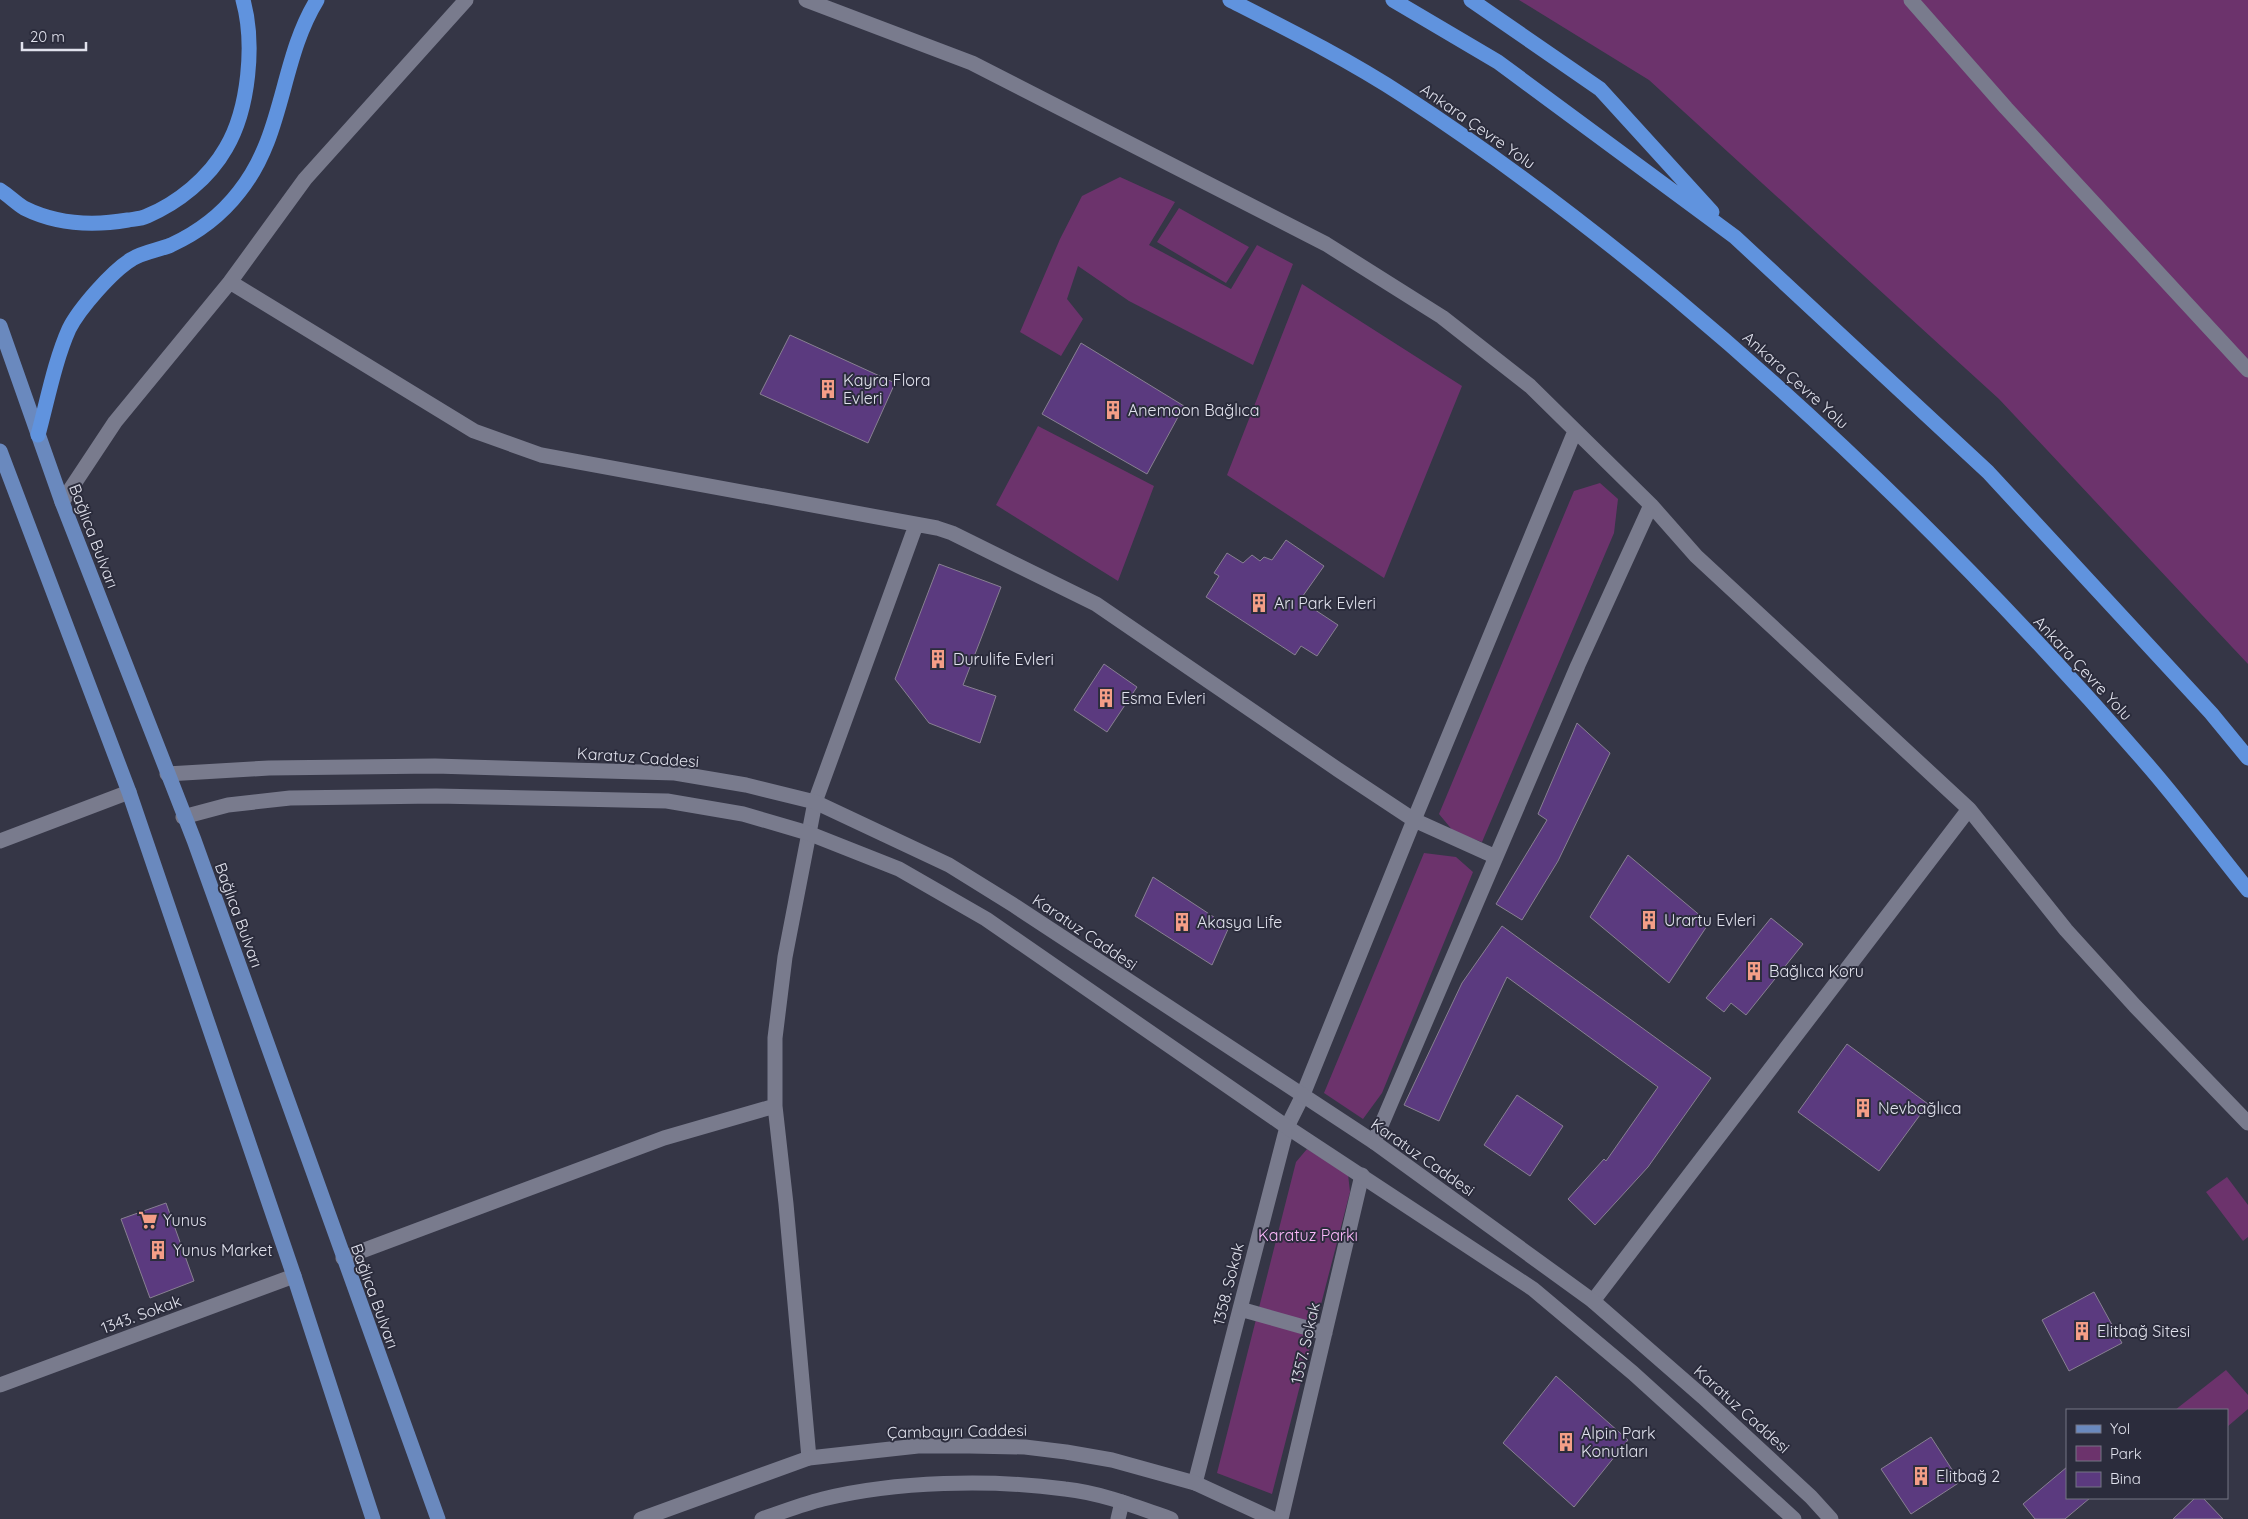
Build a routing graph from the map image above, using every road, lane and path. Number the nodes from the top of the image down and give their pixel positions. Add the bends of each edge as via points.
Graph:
1 (243, 0) edge
2 (317, 0) edge
3 (466, 0) edge
4 (806, 0) edge
5 (1230, 0) edge
6 (1393, 0) edge
7 (1471, 0) edge
8 (1911, 0) edge
9 (0, 190) edge
10 (1735, 237) junction
11 (230, 282) junction
12 (0, 326) edge
13 (2248, 370) edge
14 (1575, 431) junction
15 (38, 435) junction
16 (0, 451) edge
17 (62, 502) junction
18 (1651, 505) junction
19 (916, 525) junction
20 (2248, 758) edge
21 (167, 774) junction
22 (130, 792) junction
23 (815, 802) junction
24 (1968, 809) junction
25 (183, 817) junction
26 (1414, 820) junction
27 (808, 833) junction
28 (0, 841) edge
29 (1496, 857) junction
30 (2248, 890) edge
31 (1302, 1097) junction
32 (775, 1106) junction
33 (2248, 1123) edge
34 (1287, 1126) junction
35 (1374, 1142) junction
36 (1362, 1175) junction
37 (343, 1258) junction
38 (294, 1276) junction
39 (1593, 1301) junction
40 (1240, 1308) junction
41 (1325, 1333) junction
42 (0, 1385) edge
43 (809, 1458) junction
44 (1195, 1483) junction
45 (1122, 1502) junction
46 (1788, 1517) edge
47 (373, 1519) edge
48 (438, 1519) edge
49 (641, 1519) edge
50 (762, 1519) edge
51 (1118, 1519) edge
52 (1171, 1519) edge
53 (1273, 1519) edge
54 (1281, 1519) edge
55 (1831, 1519) edge

1 - 9 highway via 248,15 249,62 242,111 227,147 210,172 180,197 145,217 103,224 55,220 24,208
2 - 15 highway via 307,16 292,59 265,150 239,192 206,225 171,245 132,259 102,283 70,328
3 - 11 street via 305,179
4 - 14 street via 972,63 1326,244 1442,317 1530,386
5 - 30 highway, Ankara Çevre Yolu via 1401,94 1488,152 1608,242 1734,347 1847,450 1963,565 2146,763
6 - 10 highway via 1498,62
7 - 10 highway via 1600,89
8 - 13 street
10 - 20 highway via 1988,472 2211,713
11 - 17 street via 114,422
11 - 19 street via 474,431 506,444 541,455
12 - 15 main road, Bağlıca Bulvarı
14 - 18 street
14 - 26 street, 1358. Sokak
15 - 17 main road, Bağlıca Bulvarı
16 - 22 main road
17 - 21 main road, Bağlıca Bulvarı
18 - 24 street via 1696,556
18 - 29 street
19 - 23 street
19 - 26 street via 952,533 1096,604
21 - 23 street, Karatuz Caddesi via 269,768 435,766 675,773 746,785
21 - 25 main road, Bağlıca Bulvarı
22 - 28 street
22 - 38 main road
23 - 27 street
23 - 31 street, Karatuz Caddesi via 948,865
24 - 33 street via 2066,930
24 - 39 street
25 - 27 street via 228,804 290,798 436,796 599,800 686,804 743,814
25 - 37 main road, Bağlıca Bulvarı
26 - 29 street
26 - 31 street, 1358. Sokak
27 - 32 street via 784,966 775,1038
27 - 34 street via 899,869 954,899
29 - 35 street
31 - 34 street, 1358. Sokak
31 - 35 street, Karatuz Caddesi
32 - 37 street via 664,1138
32 - 43 street
34 - 36 street
34 - 40 street, 1358. Sokak
35 - 39 street, Karatuz Caddesi
36 - 41 street, 1357. Sokak
36 - 46 street via 1533,1289 1633,1373
37 - 48 main road, Bağlıca Bulvarı
38 - 42 street, 1343. Sokak
38 - 47 main road
39 - 55 street, Karatuz Caddesi via 1704,1397
40 - 41 street
40 - 44 street, 1358. Sokak
41 - 54 street, 1357. Sokak
43 - 44 street, Çambayırı Caddesi via 918,1446 1025,1447 1112,1460
43 - 49 street, Çambayırı Caddesi
44 - 53 street, Çambayırı Caddesi
45 - 50 street via 1057,1488 1009,1484 917,1485 823,1499
45 - 51 street
45 - 52 street

